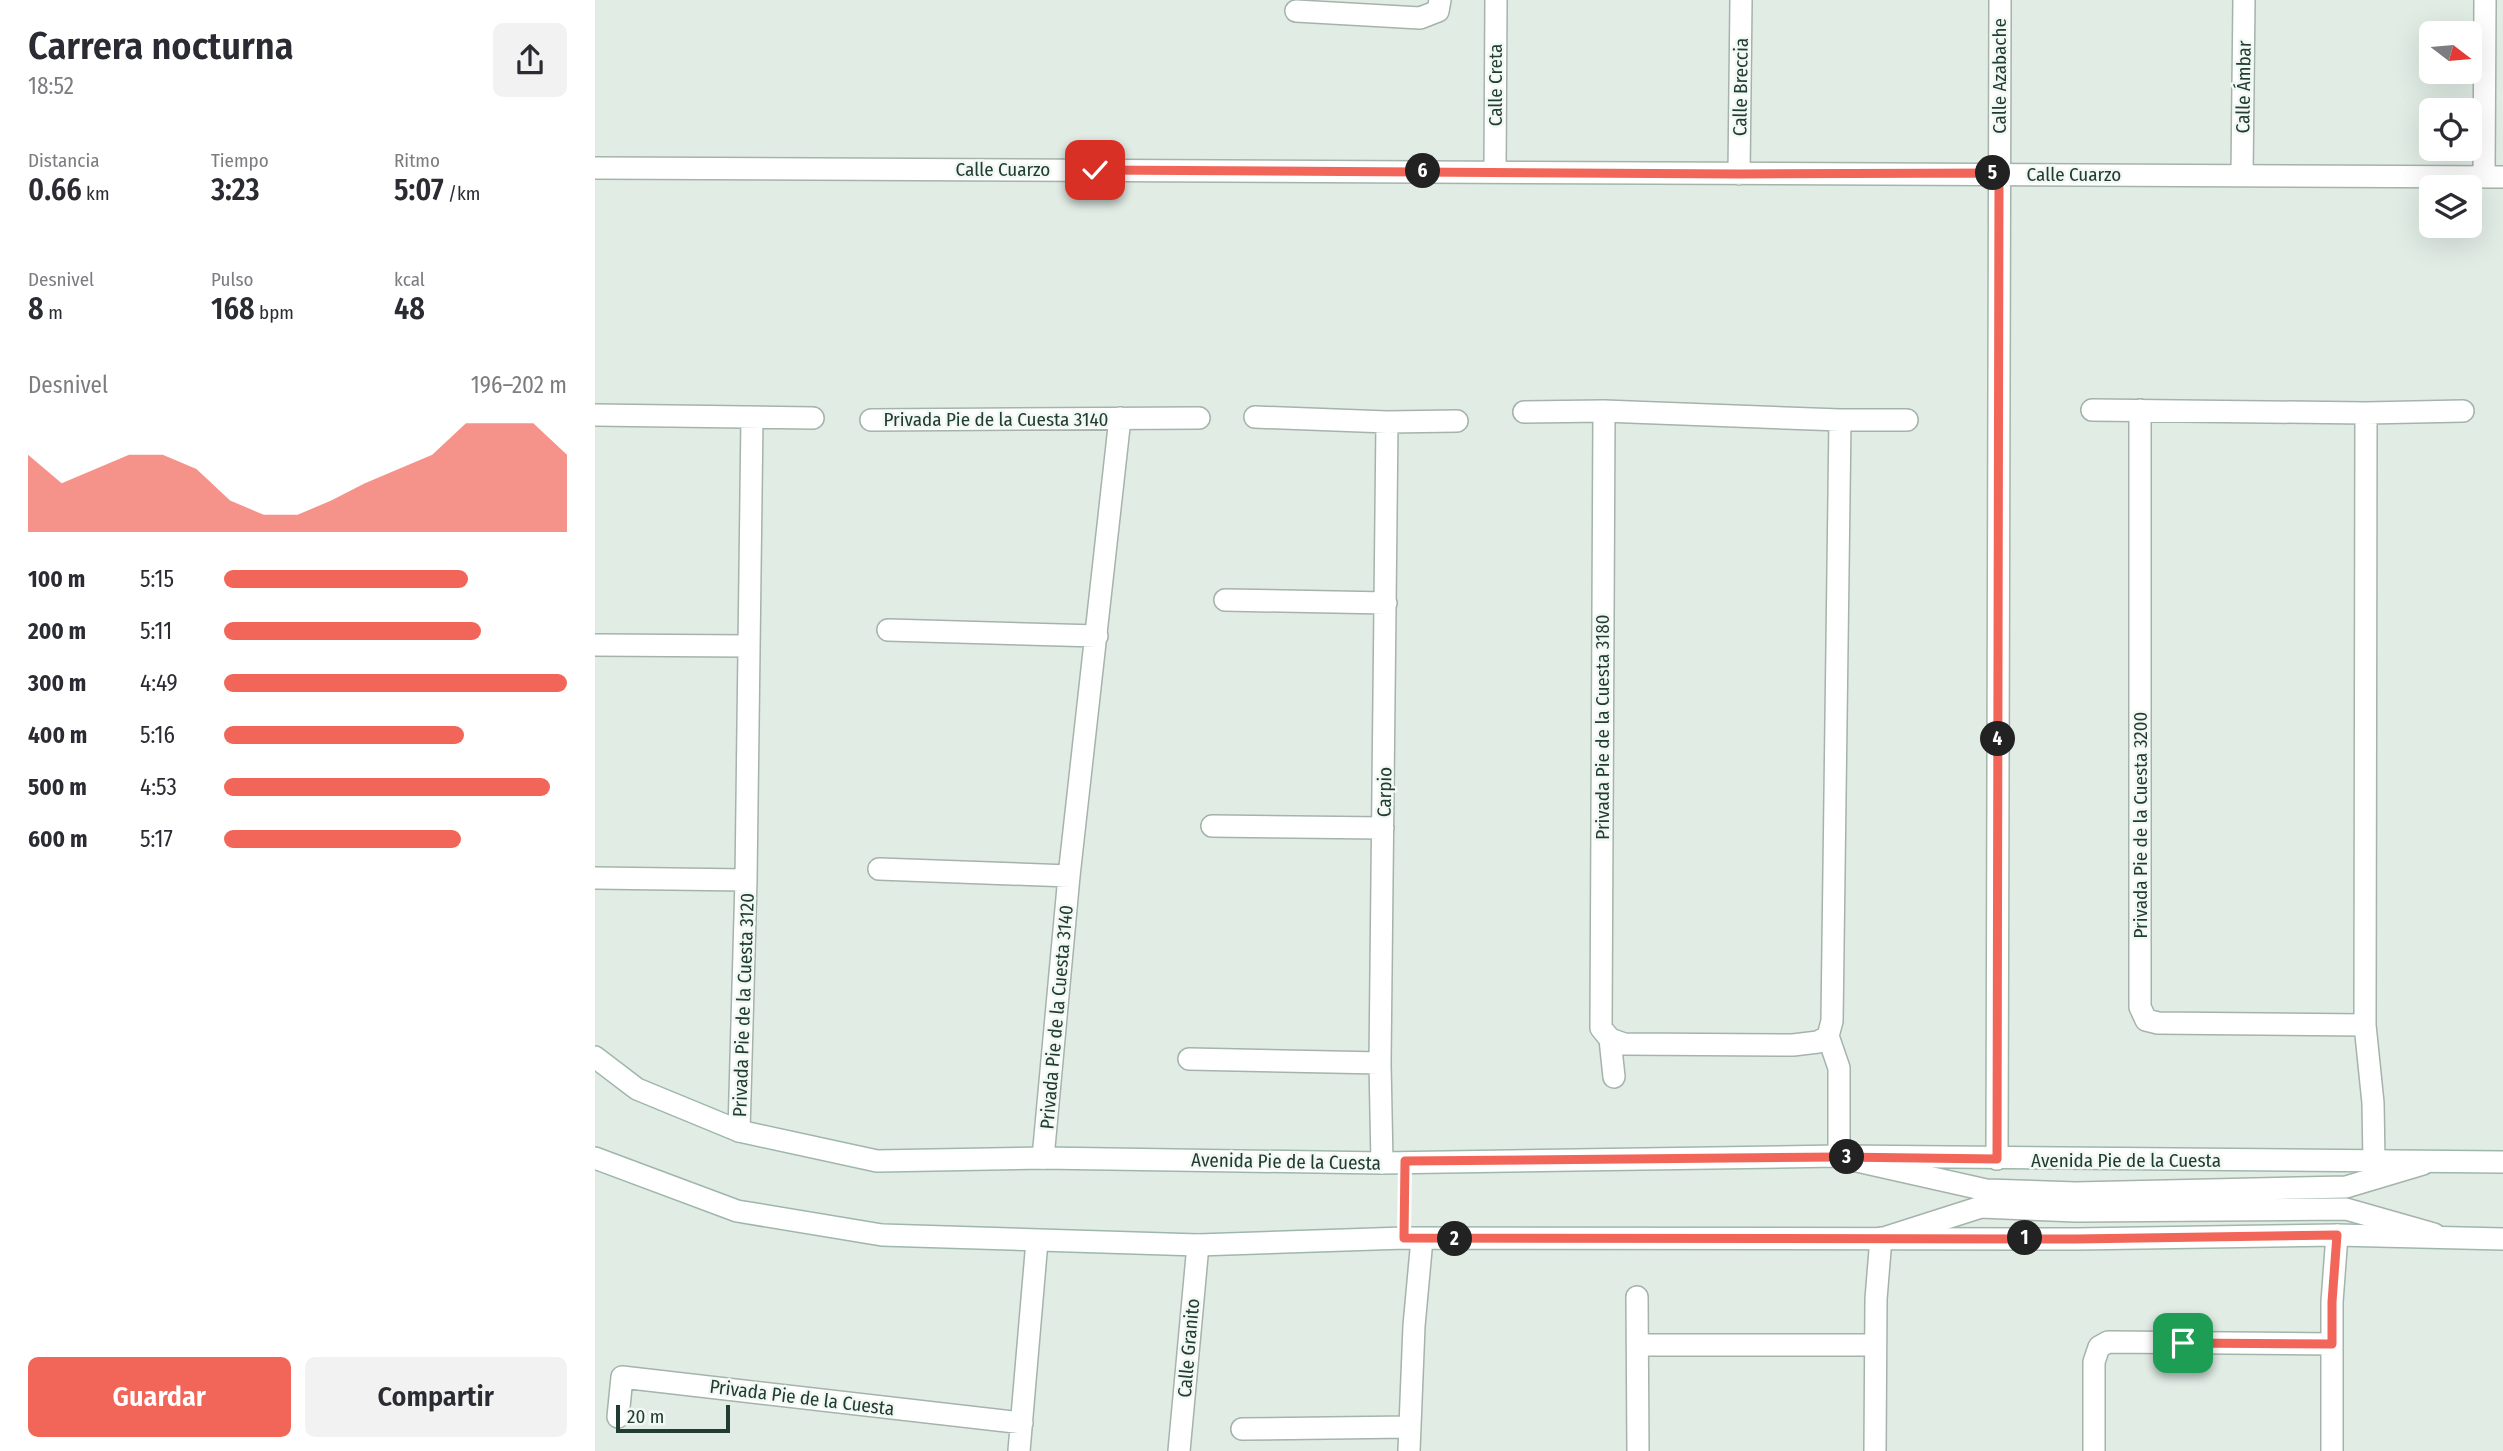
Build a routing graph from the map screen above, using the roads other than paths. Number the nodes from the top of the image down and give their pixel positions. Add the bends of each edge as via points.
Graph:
1 (1440, 0) edge
2 (1496, 0) edge
3 (1741, 0) edge
4 (2000, 0) edge
5 (2244, 0) edge
6 (2485, 0) edge
7 (1296, 11) dead end
8 (595, 168) edge
9 (1495, 171) junction
10 (1999, 173) junction
11 (1739, 174) junction
12 (2242, 175) junction
13 (2493, 177) edge
14 (2092, 410) dead end
15 (2140, 410) junction
16 (1604, 411) junction
17 (2463, 411) dead end
18 (1524, 412) dead end
19 (2366, 413) junction
20 (595, 415) edge
21 (1255, 416) dead end
22 (752, 418) junction
23 (813, 418) dead end
24 (1119, 418) junction
25 (1199, 418) dead end
26 (871, 420) dead end
27 (1840, 420) junction
28 (1907, 420) dead end
29 (1457, 421) dead end
30 (1387, 422) junction
31 (1224, 600) dead end
32 (1386, 603) junction
33 (888, 630) dead end
34 (1097, 636) junction
35 (595, 645) edge
36 (748, 646) junction
37 (1212, 826) dead end
38 (1383, 828) junction
39 (879, 869) dead end
40 (1069, 876) junction
41 (595, 878) edge
42 (746, 880) junction
43 (2365, 1026) junction
44 (1828, 1036) junction
45 (1610, 1039) junction
46 (595, 1057) edge
47 (1189, 1059) dead end
48 (1380, 1063) junction
49 (1614, 1077) dead end
50 (739, 1131) junction
51 (1839, 1157) junction
52 (595, 1158) edge
53 (1043, 1158) junction
54 (1997, 1159) junction
55 (2374, 1162) junction
56 (2429, 1162) junction
57 (1382, 1163) junction
58 (2503, 1163) edge
59 (2337, 1235) junction
60 (2442, 1236) junction
61 (1413, 1238) junction
62 (1881, 1238) junction
63 (2503, 1239) edge
64 (1037, 1241) junction
65 (1198, 1245) junction
66 (1637, 1297) dead end
67 (2332, 1344) junction
68 (1639, 1345) junction
69 (1875, 1345) junction
70 (618, 1417) dead end
71 (1022, 1423) junction
72 (1409, 1427) junction
73 (1242, 1429) dead end
74 (1019, 1451) edge
75 (1179, 1451) edge
76 (1409, 1451) edge
77 (1638, 1451) edge
78 (1875, 1451) edge
79 (2094, 1451) edge
80 (2332, 1451) edge

1 - 7 street via 1438,11 1420,18
2 - 9 street, Calle Creta
3 - 11 street, Calle Breccia
4 - 10 street, Calle Azabache
5 - 12 street, Calle Ámbar
6 - 13 street
8 - 9 street, Calle Cuarzo
9 - 11 street, Calle Cuarzo
10 - 11 street, Calle Cuarzo
10 - 12 street, Calle Cuarzo
10 - 54 street, Calle Azabache
12 - 13 street, Calle Cuarzo
14 - 15 street
15 - 19 street
15 - 43 street, Privada Pie de la Cuesta 3200 via 2140,1007 2146,1020 2158,1023
16 - 18 street
16 - 27 street
16 - 45 street, Privada Pie de la Cuesta 3180 via 1601,1028
17 - 19 street
19 - 43 street
20 - 22 street
21 - 30 street
22 - 23 street
22 - 36 street, Privada Pie de la Cuesta 3120
24 - 25 street, Privada Pie de la Cuesta 3140
24 - 26 street, Privada Pie de la Cuesta 3140
24 - 34 street, Privada Pie de la Cuesta 3140
27 - 28 street
27 - 44 street via 1832,1021
29 - 30 street
30 - 32 street, Carpio
31 - 32 street
32 - 38 street, Carpio
33 - 34 street
34 - 40 street, Privada Pie de la Cuesta 3140
35 - 36 street
36 - 42 street, Privada Pie de la Cuesta 3120
37 - 38 street
38 - 48 street, Carpio
39 - 40 street, Privada Pie de la Cuesta 3140
40 - 53 street, Privada Pie de la Cuesta 3140
41 - 42 street, Privada Pie de la Cuesta 3120
42 - 50 street, Privada Pie de la Cuesta 3120
43 - 55 street
44 - 45 street via 1793,1045 1623,1044
44 - 51 street via 1839,1068
45 - 49 street, Privada Pie de la Cuesta 3180
46 - 50 street, Avenida Pie de la Cuesta via 637,1089
47 - 48 street
48 - 57 street, Carpio
50 - 53 street, Avenida Pie de la Cuesta via 877,1161
51 - 54 street, Avenida Pie de la Cuesta
51 - 56 street via 1986,1191 2076,1193 2346,1187
51 - 57 street, Avenida Pie de la Cuesta
52 - 64 street via 737,1211 882,1235
53 - 57 street, Avenida Pie de la Cuesta
54 - 55 street, Avenida Pie de la Cuesta
55 - 56 street, Avenida Pie de la Cuesta
56 - 58 street, Avenida Pie de la Cuesta
59 - 60 street
59 - 62 street
59 - 67 street
60 - 62 street via 2346,1209 1982,1207
60 - 63 street
61 - 62 street
61 - 65 street
61 - 72 street
62 - 69 street
64 - 65 street
64 - 71 street
65 - 75 street, Calle Granito
66 - 68 street
67 - 79 street via 2108,1342 2099,1347 2094,1362
67 - 80 street
68 - 69 street
68 - 77 street
69 - 78 street
70 - 71 street, Privada Pie de la Cuesta via 622,1377
71 - 74 street
72 - 73 street
72 - 76 street

